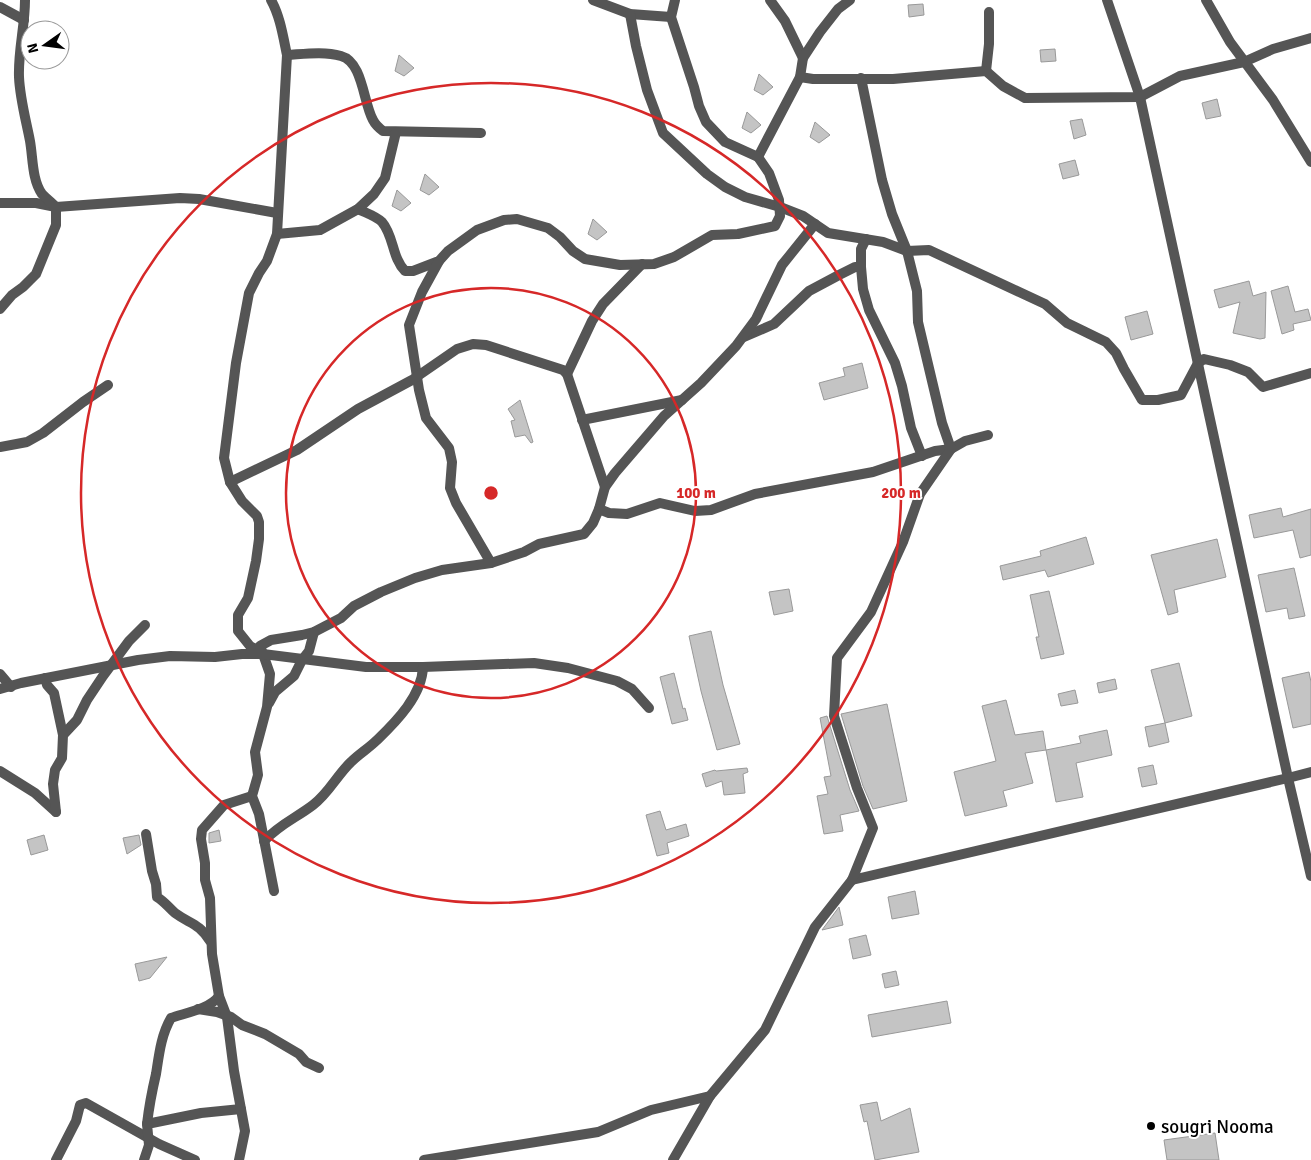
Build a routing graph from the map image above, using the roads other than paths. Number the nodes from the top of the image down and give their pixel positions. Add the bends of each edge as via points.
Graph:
1 (25, 0) edge
2 (271, 0) edge
3 (593, 0) edge
4 (675, 0) edge
5 (770, 0) edge
6 (850, 0) edge
7 (1107, 0) edge
8 (1206, 0) edge
9 (0, 7) edge
10 (988, 12) dead end
11 (630, 14) junction
12 (672, 17) junction
13 (24, 20) joint
14 (1311, 38) edge
15 (286, 55) junction
16 (20, 56) edge
17 (803, 58) junction
18 (1244, 62) junction
19 (986, 70) junction
20 (800, 77) junction
21 (861, 78) junction
22 (1140, 97) junction
23 (396, 132) junction
24 (481, 133) dead end
25 (758, 157) junction
26 (1311, 162) edge
27 (0, 203) edge
28 (56, 207) junction
29 (780, 207) junction
30 (358, 209) junction
31 (277, 213) junction
32 (815, 224) junction
33 (277, 234) junction
34 (866, 239) junction
35 (907, 251) junction
36 (439, 261) junction
37 (642, 264) junction
38 (861, 267) junction
39 (0, 309) edge
40 (743, 337) junction
41 (1198, 362) junction
42 (568, 374) junction
43 (1311, 374) edge
44 (418, 375) junction
45 (108, 385) dead end
46 (683, 399) junction
47 (582, 420) junction
48 (988, 435) dead end
49 (0, 447) edge
50 (951, 449) junction
51 (922, 456) junction
52 (230, 482) junction
53 (605, 487) junction
54 (599, 509) junction
55 (491, 563) junction
56 (145, 624) dead end
57 (314, 632) junction
58 (263, 654) junction
59 (302, 660) junction
60 (111, 665) junction
61 (423, 667) junction
62 (0, 674) edge
63 (46, 678) junction
64 (11, 687) junction
65 (0, 690) edge
66 (267, 707) junction
67 (648, 708) dead end
68 (63, 735) junction
69 (0, 771) edge
70 (1311, 772) edge
71 (1288, 778) junction
72 (252, 796) junction
73 (146, 834) dead end
74 (264, 841) junction
75 (1311, 876) edge
76 (852, 880) junction
77 (274, 891) dead end
78 (210, 942) junction
79 (219, 996) junction
80 (198, 1009) junction
81 (227, 1017) junction
82 (319, 1068) dead end
83 (710, 1096) junction
84 (241, 1109) junction
85 (147, 1124) junction
86 (149, 1138) junction
87 (56, 1160) edge
88 (144, 1160) edge
89 (195, 1160) edge
90 (239, 1160) edge
91 (424, 1160) edge
92 (673, 1160) edge

1 - 13 street
2 - 15 street via 282,30
3 - 11 street
4 - 12 street
5 - 17 street via 785,21
6 - 17 street via 838,9
7 - 22 street
8 - 18 street
9 - 13 street
10 - 19 street
11 - 12 street
11 - 29 street via 647,90 663,133 725,187
12 - 25 street via 706,122 725,142
14 - 18 street
15 - 23 street via 343,56 357,71 372,119 383,131
15 - 31 street
16 - 28 street via 24,116 39,188
17 - 20 street
18 - 22 street via 1180,76
18 - 26 street via 1273,100
19 - 21 street via 893,79
19 - 22 street via 1003,86 1025,98
20 - 21 street
20 - 25 street
21 - 35 street via 882,180
22 - 41 street
23 - 24 street
23 - 30 street via 385,178
25 - 29 street via 769,173
27 - 28 street via 36,203
28 - 31 street via 180,198
28 - 39 street via 56,225 36,274
29 - 32 street
29 - 37 street via 775,226 738,234 712,235 674,258
30 - 33 street via 320,230
30 - 36 street via 384,224 398,264 405,271
31 - 33 street
32 - 34 street via 828,233
32 - 40 street via 782,265 756,319
33 - 52 street via 249,294 236,362 224,458
34 - 35 street
34 - 38 street
35 - 41 street via 929,250 950,259 1045,304 1067,323 1106,342 1116,353 1142,400 1181,395
35 - 50 street via 917,291 918,322
36 - 37 street via 478,230 492,223 517,219 548,228 585,259 620,265
36 - 44 street via 409,324
37 - 42 street via 599,310
38 - 40 street via 809,291 774,324
38 - 51 street via 869,310 895,363 911,428
40 - 46 street
41 - 43 street via 1204,359 1230,365 1248,372 1263,387
41 - 71 street
42 - 44 street via 486,345 472,344 457,349
42 - 47 street
44 - 52 street via 296,450
44 - 55 street via 426,418 449,448 452,462 450,488
45 - 49 street via 43,433 27,442
46 - 47 street
46 - 53 street via 664,416
47 - 53 street
48 - 50 street via 965,441
50 - 51 street
50 - 76 street via 920,494 903,542 871,612 837,658 834,716 873,828
51 - 54 street via 873,472 756,494 711,510 695,511 660,503 631,514
52 - 58 street via 259,522 255,568 248,598 238,615 238,631 250,646
53 - 54 street
54 - 55 street via 594,523 584,534 539,544
55 - 57 street via 430,572 354,606 341,618
56 - 60 street
57 - 58 street via 271,640 260,646
57 - 59 street via 309,651
58 - 59 street
58 - 60 street via 170,656
58 - 66 street via 270,674
59 - 61 street via 366,667
59 - 66 street via 294,676 275,692
60 - 63 street
60 - 68 street via 77,720
61 - 67 street via 534,663 568,668 616,681 632,689
61 - 74 street via 422,680 408,706 394,722 343,769 315,804 282,824
62 - 64 street
63 - 64 street
63 - 68 street via 54,693
64 - 65 street
66 - 72 street via 255,752 258,775
68 - 69 street via 62,758 55,770 53,784 56,812 35,792
70 - 71 street
71 - 75 street
71 - 76 street
72 - 74 street
72 - 78 street via 224,805 202,830 205,880 210,898
73 - 78 street via 157,897 174,912 196,924
74 - 77 street
76 - 83 street via 815,927 765,1030
78 - 79 street
79 - 80 street
79 - 81 street
80 - 81 street
80 - 85 street via 171,1018 165,1029
81 - 82 street via 277,1040
81 - 84 street
83 - 91 street via 651,1110 598,1132
83 - 92 street
84 - 85 street
84 - 90 street via 245,1131
85 - 86 street
86 - 87 street via 86,1103 80,1105 76,1121
86 - 88 street
86 - 89 street

